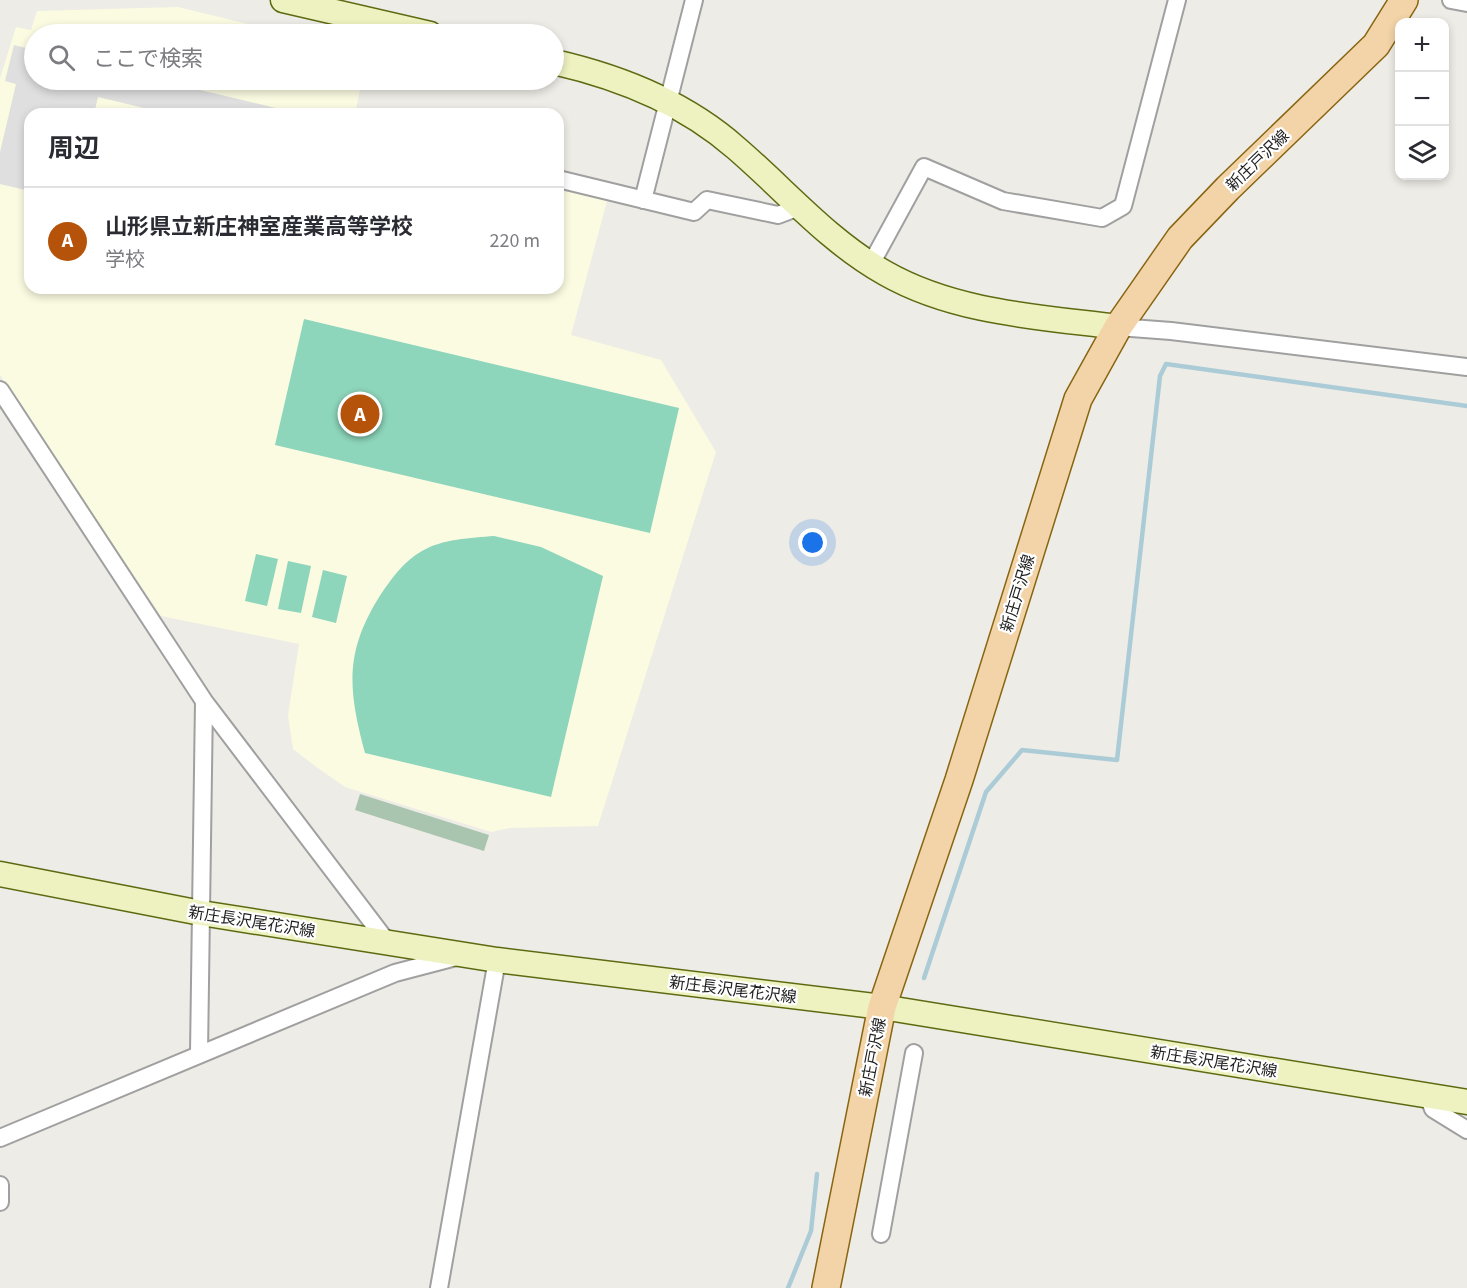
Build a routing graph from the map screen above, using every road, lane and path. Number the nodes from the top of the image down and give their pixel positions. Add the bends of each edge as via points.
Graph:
1 (283, 0) edge
2 (694, 0) edge
3 (1177, 0) edge
4 (1404, 0) edge
5 (1451, 0) edge
6 (1467, 3) edge
7 (387, 24) edge
8 (564, 65) edge
9 (668, 105) junction
10 (564, 180) edge
11 (643, 200) junction
12 (799, 207) junction
13 (871, 264) junction
14 (1118, 327) junction
15 (1467, 367) edge
16 (0, 390) edge
17 (204, 701) junction
18 (0, 874) edge
19 (201, 913) junction
20 (388, 943) junction
21 (469, 955) junction
22 (496, 960) junction
23 (882, 1007) junction
24 (199, 1053) junction
25 (914, 1053) dead end
26 (1428, 1096) junction
27 (1467, 1102) edge
28 (1467, 1130) edge
29 (0, 1138) edge
30 (0, 1185) edge
31 (0, 1203) edge
32 (881, 1234) dead end
33 (439, 1288) edge
34 (826, 1288) edge

1 - 7 main road
2 - 9 street
3 - 13 street via 1123,206 1102,218 1003,201 924,167
4 - 14 main road, 新庄戸沢線 via 1376,45 1180,238
5 - 6 street
8 - 9 main road via 636,86
9 - 11 street
9 - 12 main road via 696,117 735,147
10 - 11 street
11 - 12 street via 694,212 707,200 778,215
12 - 13 main road
13 - 14 main road via 945,300 1002,312
14 - 15 street
14 - 23 main road, 新庄戸沢線 via 1078,399 959,780
16 - 17 street
17 - 19 street
17 - 20 street
18 - 19 main road, 新庄長沢尾花沢線
19 - 20 main road, 新庄長沢尾花沢線
19 - 24 street
20 - 21 main road, 新庄長沢尾花沢線
21 - 22 main road, 新庄長沢尾花沢線
21 - 24 street via 395,973
22 - 23 main road, 新庄長沢尾花沢線
22 - 33 street
23 - 26 main road, 新庄長沢尾花沢線
23 - 34 main road, 新庄戸沢線
24 - 29 street
25 - 32 street
26 - 27 main road, 新庄長沢尾花沢線
26 - 28 street via 1433,1109
30 - 31 street

